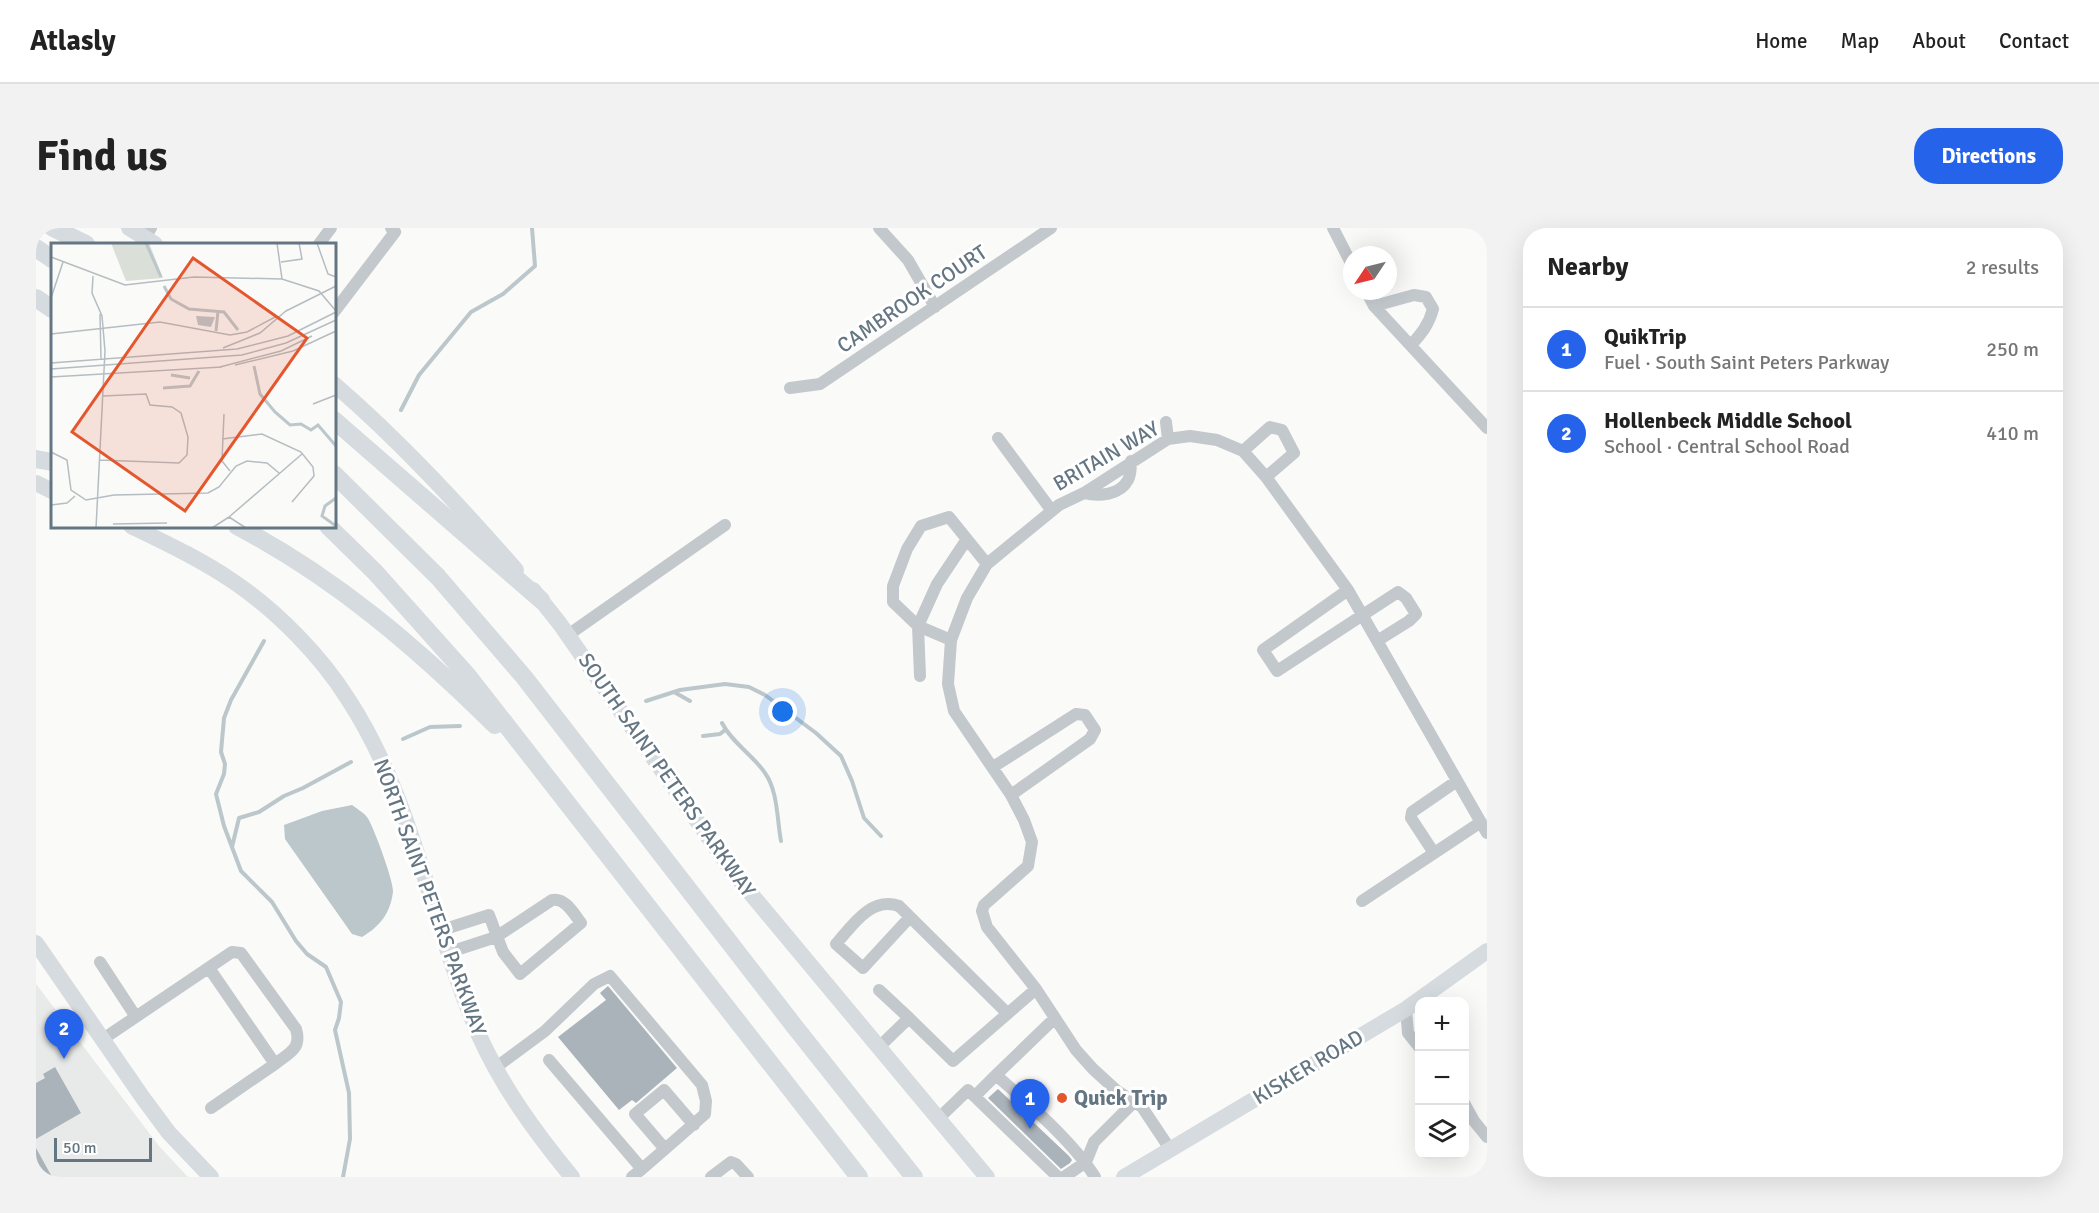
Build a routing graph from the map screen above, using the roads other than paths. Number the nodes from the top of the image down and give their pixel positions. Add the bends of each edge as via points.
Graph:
1 (53, 228) edge
2 (129, 228) edge
3 (331, 228) edge
4 (391, 228) edge
5 (879, 228) edge
6 (1051, 228) edge
7 (1333, 228) edge
8 (150, 237) edge
9 (84, 243) edge
10 (320, 243) edge
11 (1343, 247) edge
12 (36, 249) edge
13 (51, 258) edge
14 (36, 298) edge
15 (1371, 300) edge
16 (1374, 306) junction
17 (935, 307) junction
18 (51, 308) edge
19 (336, 309) edge
20 (1412, 344) junction
21 (336, 386) edge
22 (790, 388) dead end
23 (336, 422) edge
24 (1166, 422) dead end
25 (1487, 428) edge
26 (998, 438) dead end
27 (1168, 439) junction
28 (1243, 451) junction
29 (36, 459) edge
30 (1131, 461) junction
31 (51, 462) edge
32 (336, 476) edge
33 (1266, 477) junction
34 (36, 483) edge
35 (51, 490) edge
36 (1084, 493) junction
37 (1052, 511) junction
38 (725, 525) dead end
39 (134, 528) edge
40 (241, 528) edge
41 (330, 528) edge
42 (967, 539) junction
43 (987, 564) junction
44 (1348, 590) junction
45 (541, 600) junction
46 (1362, 614) junction
47 (918, 626) junction
48 (568, 635) junction
49 (951, 640) junction
50 (1377, 641) junction
51 (920, 676) dead end
52 (993, 767) junction
53 (550, 779) junction
54 (1457, 781) junction
55 (1011, 795) junction
56 (1483, 820) edge
57 (1434, 853) junction
58 (1362, 901) dead end
59 (910, 917) junction
60 (442, 930) junction
61 (496, 937) junction
62 (36, 943) edge
63 (1487, 951) edge
64 (450, 952) junction
65 (100, 962) dead end
66 (209, 968) junction
67 (1036, 989) junction
68 (879, 990) dead end
69 (1007, 1013) junction
70 (1413, 1013) edge
71 (136, 1017) junction
72 (909, 1018) junction
73 (1055, 1018) junction
74 (103, 1039) junction
75 (1415, 1043) edge
76 (878, 1048) junction
77 (549, 1060) dead end
78 (275, 1064) junction
79 (495, 1068) junction
80 (996, 1075) junction
81 (975, 1096) junction
82 (1134, 1102) junction
83 (1465, 1105) edge
84 (211, 1108) dead end
85 (938, 1119) junction
86 (694, 1125) junction
87 (1487, 1137) edge
88 (665, 1149) junction
89 (1170, 1149) junction
90 (1086, 1162) junction
91 (642, 1169) junction
92 (211, 1177) edge
93 (572, 1177) edge
94 (632, 1177) edge
95 (711, 1177) edge
96 (748, 1177) edge
97 (859, 1177) edge
98 (914, 1177) edge
99 (987, 1177) edge
100 (1058, 1177) edge
101 (1064, 1177) edge
102 (1095, 1177) edge
103 (1125, 1177) edge

1 - 9 highway
2 - 8 main road
3 - 10 street
4 - 19 street via 395,232
5 - 17 street via 908,260
6 - 17 street, CAMBROOK COURT
7 - 11 street
12 - 13 highway
14 - 18 highway
15 - 16 street
16 - 20 street
16 - 20 street via 1414,295 1426,297 1433,309 1427,327
17 - 22 street, CAMBROOK COURT via 820,384
20 - 25 street
21 - 45 main road, SOUTH SAINT PETERS PARKWAY via 408,452
23 - 45 highway
24 - 27 street
26 - 37 street
27 - 28 street, BRITAIN WAY via 1190,436 1217,440
27 - 30 street, BRITAIN WAY
28 - 33 street, BRITAIN WAY
28 - 33 street via 1270,427 1282,430 1294,453
29 - 31 highway
30 - 36 street, BRITAIN WAY
30 - 36 street via 1130,479 1122,489 1106,494
32 - 98 highway via 438,577 524,677
33 - 44 street, BRITAIN WAY
34 - 35 main road
36 - 37 street, BRITAIN WAY
37 - 43 street, BRITAIN WAY
38 - 48 street
39 - 60 main road, NORTH SAINT PETERS PARKWAY via 237,584 283,623 347,697 392,783
40 - 53 highway via 320,575 381,621 438,670
41 - 53 highway via 422,622
42 - 43 street
42 - 47 street via 938,584
42 - 47 street via 949,517 921,526 907,549 893,586 893,602
43 - 49 street, BRITAIN WAY via 967,598
44 - 46 street, BRITAIN WAY
44 - 46 street via 1263,650 1277,671
45 - 48 main road, SOUTH SAINT PETERS PARKWAY
46 - 50 street, BRITAIN WAY
46 - 50 street via 1398,592 1416,614
47 - 49 street
47 - 51 street
48 - 76 main road, SOUTH SAINT PETERS PARKWAY via 732,871
49 - 52 street, BRITAIN WAY via 948,684 954,711
50 - 54 street, BRITAIN WAY
52 - 55 street, BRITAIN WAY
52 - 55 street via 1076,714 1085,715 1095,730 1090,739
53 - 97 highway
54 - 56 street, BRITAIN WAY
54 - 57 street via 1412,812 1411,818
55 - 67 street, BRITAIN WAY via 1032,842 1028,866 984,905 982,912 987,927
56 - 57 street
57 - 58 street
59 - 59 street via 894,905 870,909 836,944 864,968
59 - 69 street
60 - 61 street via 489,915
60 - 64 main road, NORTH SAINT PETERS PARKWAY
61 - 61 street via 557,899 581,923 520,974
61 - 64 street
62 - 74 main road
63 - 70 main road, KISKER ROAD
64 - 79 main road, NORTH SAINT PETERS PARKWAY
65 - 71 street
66 - 71 street
66 - 78 street
66 - 78 street via 232,952 241,953 296,1029 296,1048
67 - 69 street
67 - 73 street
68 - 72 street
69 - 72 street via 953,1061
70 - 75 street via 1408,1033
70 - 89 main road, KISKER ROAD
71 - 74 street
72 - 76 street
73 - 80 street
73 - 82 street via 1093,1069
74 - 92 main road via 169,1133
76 - 85 main road, SOUTH SAINT PETERS PARKWAY
77 - 91 street
78 - 84 street
79 - 86 street via 545,1031 594,984 610,976 702,1085 705,1114
79 - 93 main road, NORTH SAINT PETERS PARKWAY via 523,1114
80 - 81 street
80 - 90 street
81 - 85 street via 968,1090
81 - 100 street
82 - 89 street via 1142,1107
82 - 90 street via 1094,1142
83 - 87 street
85 - 99 main road, SOUTH SAINT PETERS PARKWAY
86 - 88 street
86 - 88 street via 664,1090 635,1114
88 - 91 street
89 - 103 main road, KISKER ROAD
90 - 101 street
90 - 102 street
91 - 94 street
95 - 96 street via 731,1162

